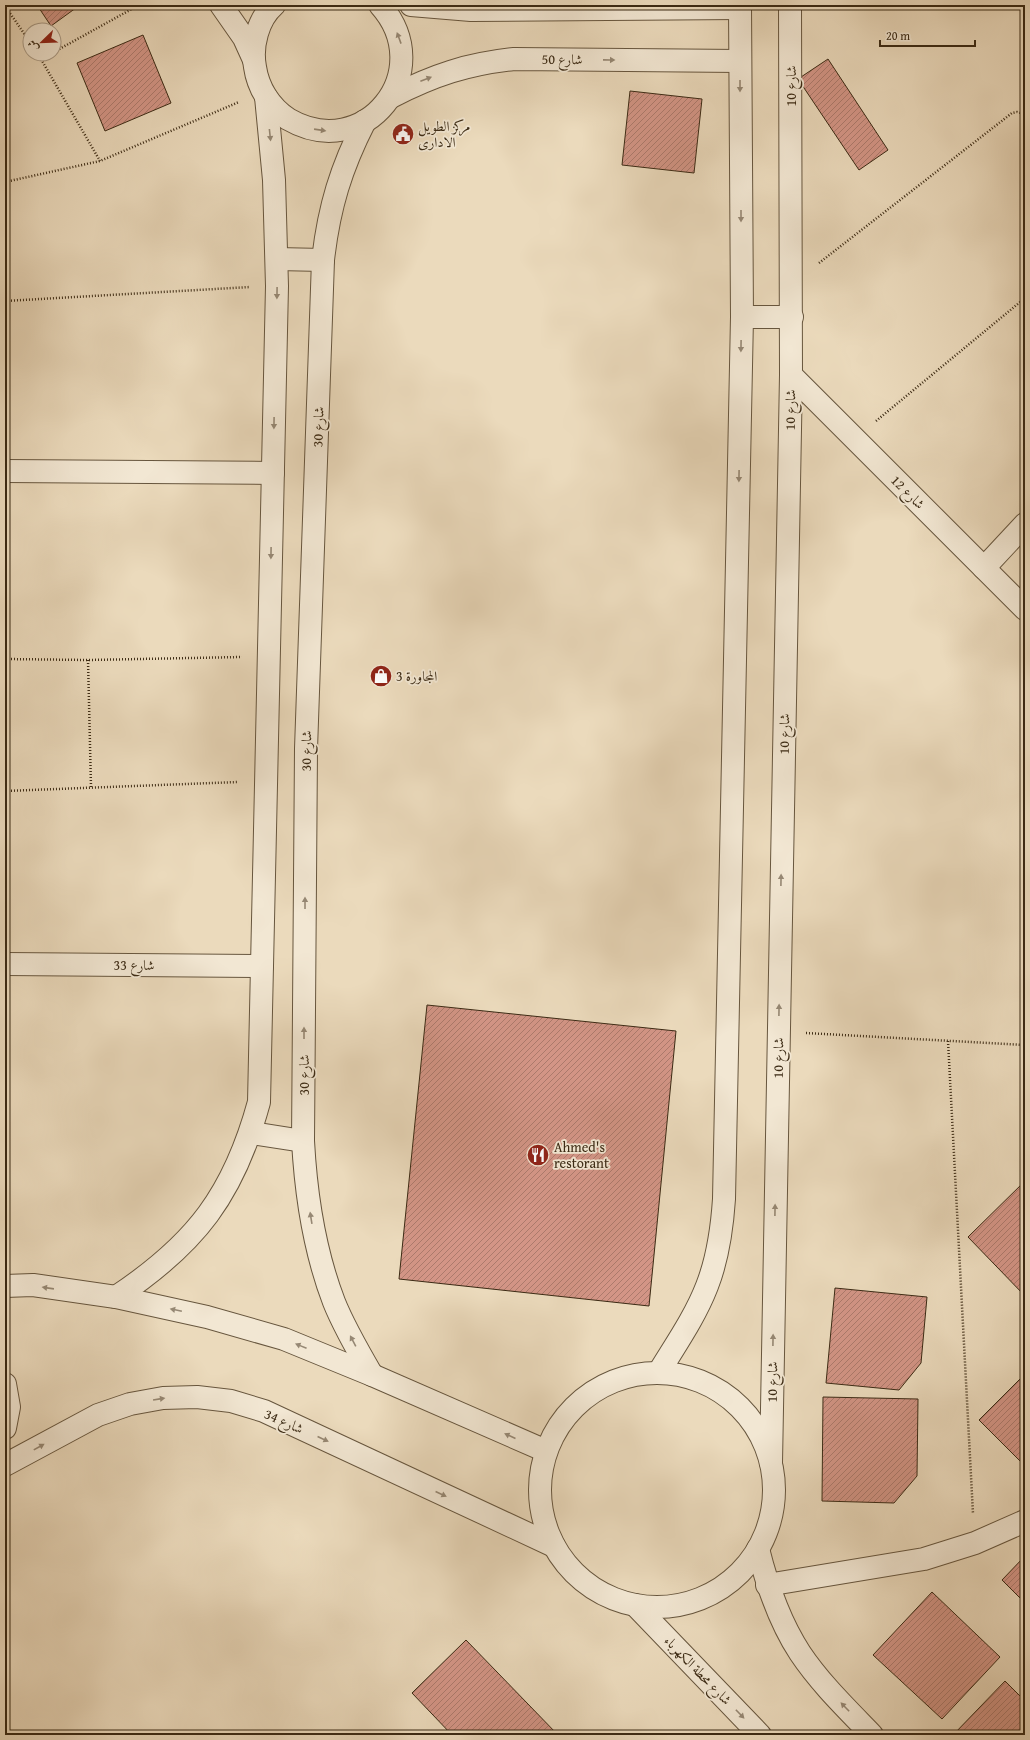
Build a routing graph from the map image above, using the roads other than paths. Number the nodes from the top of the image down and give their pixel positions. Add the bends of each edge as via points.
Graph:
1 (221, 5) edge
2 (274, 5) edge
3 (380, 5) edge
4 (411, 5) edge
5 (790, 5) edge
6 (740, 7) edge
7 (254, 62) junction
8 (740, 62) junction
9 (264, 94) junction
10 (391, 96) junction
11 (365, 121) junction
12 (277, 259) junction
13 (324, 260) junction
14 (742, 316) junction
15 (792, 317) junction
16 (791, 374) junction
17 (5, 471) edge
18 (273, 473) junction
19 (1025, 524) edge
20 (984, 568) junction
21 (1025, 610) edge
22 (5, 964) edge
23 (262, 966) junction
24 (251, 1133) junction
25 (303, 1141) junction
26 (5, 1286) edge
27 (116, 1297) junction
28 (659, 1372) junction
29 (372, 1375) junction
30 (5, 1384) edge
31 (5, 1428) edge
32 (546, 1451) junction
33 (771, 1463) junction
34 (5, 1465) edge
35 (1025, 1521) edge
36 (554, 1546) junction
37 (758, 1549) junction
38 (767, 1585) junction
39 (635, 1605) junction
40 (760, 1735) edge
41 (872, 1735) edge

1 - 7 street via 244,38
2 - 7 street via 261,23 255,42
10 -> 3 street via 401,70 401,43 391,17
4 - 6 street via 471,10
5 - 15 street, شارع 10
6 - 8 street
7 - 9 street
10 -> 8 street, شارع 50 via 450,70 482,62 514,59
8 -> 14 street
9 -> 11 street via 280,114 300,126 322,131 344,130
9 -> 12 street via 274,180
10 - 11 street via 380,110
11 - 13 street, شارع 30 via 341,174 326,231
12 - 13 street
12 -> 18 street
25 -> 13 street, شارع 30 via 306,749
14 - 15 street
14 -> 28 street via 724,1199 716,1258 707,1286
15 - 16 street, شارع 10
16 - 20 street, شارع 12
33 -> 16 street, شارع 10
17 - 18 street
18 -> 23 street
19 - 20 street
20 - 21 street, شارع 12
22 - 23 street, شارع 33
23 - 24 street via 259,1102
24 - 25 street
24 - 27 street via 237,1167 198,1228 174,1254
29 -> 25 street, شارع 30 via 334,1302 321,1263 311,1223
27 -> 26 street via 32,1285
29 -> 27 street via 284,1339 207,1317
28 - 32 street via 630,1375 602,1385 578,1402 559,1425
28 - 33 street via 697,1380 730,1399 756,1428
32 -> 29 street
30 - 31 street via 9,1407
32 - 36 street via 539,1483 542,1516
33 - 37 street via 774,1492 770,1522
34 -> 36 street, شارع 34 via 98,1415 130,1404 197,1397 231,1401 264,1411
35 - 38 street via 974,1543 924,1559
36 - 39 street via 575,1574 603,1594
37 - 38 street
37 - 39 street via 736,1577 706,1597 671,1606
41 -> 38 street via 822,1682 799,1652 781,1620
39 -> 40 street, شارع محطة الكهرباء

